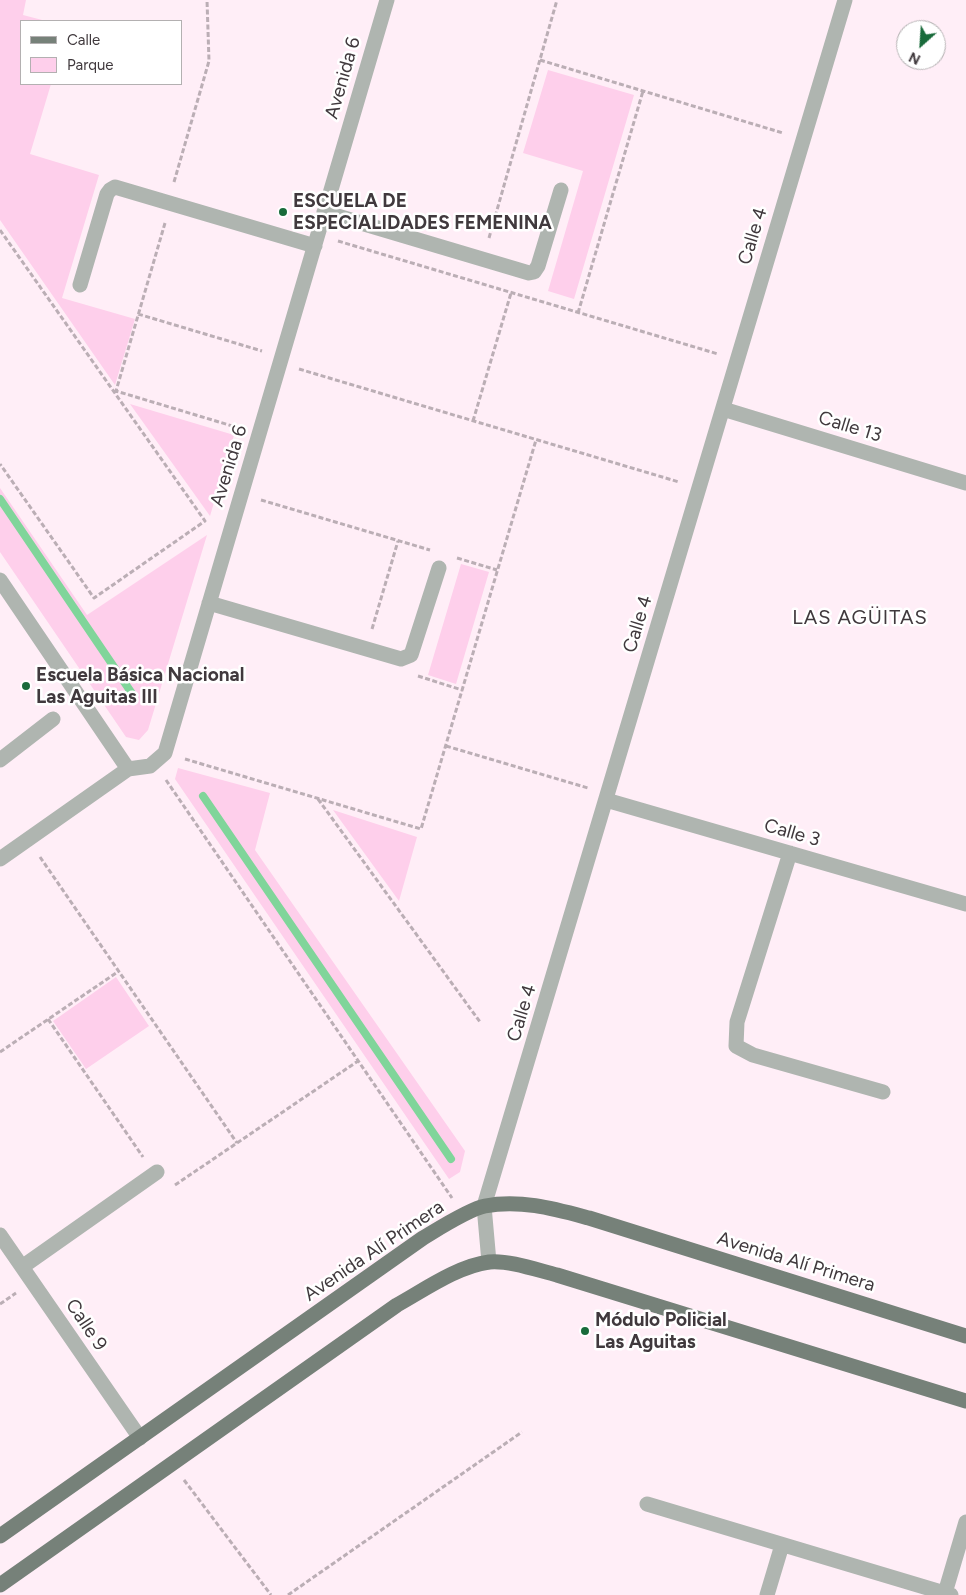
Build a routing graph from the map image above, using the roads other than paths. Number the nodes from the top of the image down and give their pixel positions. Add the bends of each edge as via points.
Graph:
1 (387, 0) edge
2 (845, 0) edge
3 (561, 190) dead end
4 (324, 212) junction
5 (316, 241) junction
6 (80, 285) dead end
7 (723, 409) junction
8 (966, 483) edge
9 (439, 568) dead end
10 (0, 580) edge
11 (209, 603) junction
12 (53, 719) dead end
13 (0, 760) edge
14 (128, 769) junction
15 (607, 797) junction
16 (790, 853) junction
17 (0, 859) edge
18 (966, 904) edge
19 (883, 1092) dead end
20 (156, 1173) road end
21 (484, 1206) junction
22 (0, 1235) edge
23 (489, 1262) junction
24 (22, 1267) junction
25 (966, 1336) edge
26 (966, 1400) edge
27 (140, 1438) junction
28 (647, 1504) dead end
29 (966, 1522) edge
30 (0, 1536) edge
31 (782, 1544) junction
32 (0, 1585) edge
33 (914, 1590) edge
34 (948, 1594) edge
35 (767, 1595) edge

1 - 4 street, Avenida 6
2 - 7 street, Calle 4
3 - 4 street via 538,266 529,273
4 - 5 street, Avenida 6
5 - 6 street via 115,187 110,190
5 - 11 street, Avenida 6
7 - 8 street, Calle 13
7 - 15 street, Calle 4
9 - 11 street via 411,655 401,659
10 - 14 street
11 - 14 street, Avenida 6 via 159,758 150,766
12 - 13 street
14 - 17 street
15 - 16 street, Calle 3
15 - 21 street, Calle 4
16 - 18 street, Calle 3
16 - 19 street via 737,1022 736,1046 753,1055
20 - 24 street
21 - 23 street, Calle 4
21 - 25 main road, Avenida Alí Primera via 519,1204 589,1218
21 - 27 main road, Avenida Alí Primera via 423,1238
22 - 24 street, Calle 9
23 - 26 main road via 557,1275
23 - 32 main road via 465,1268 398,1305
24 - 27 street, Calle 9
27 - 30 main road, Avenida Alí Primera
28 - 31 street
29 - 34 street
31 - 33 street
31 - 35 street
33 - 34 street

